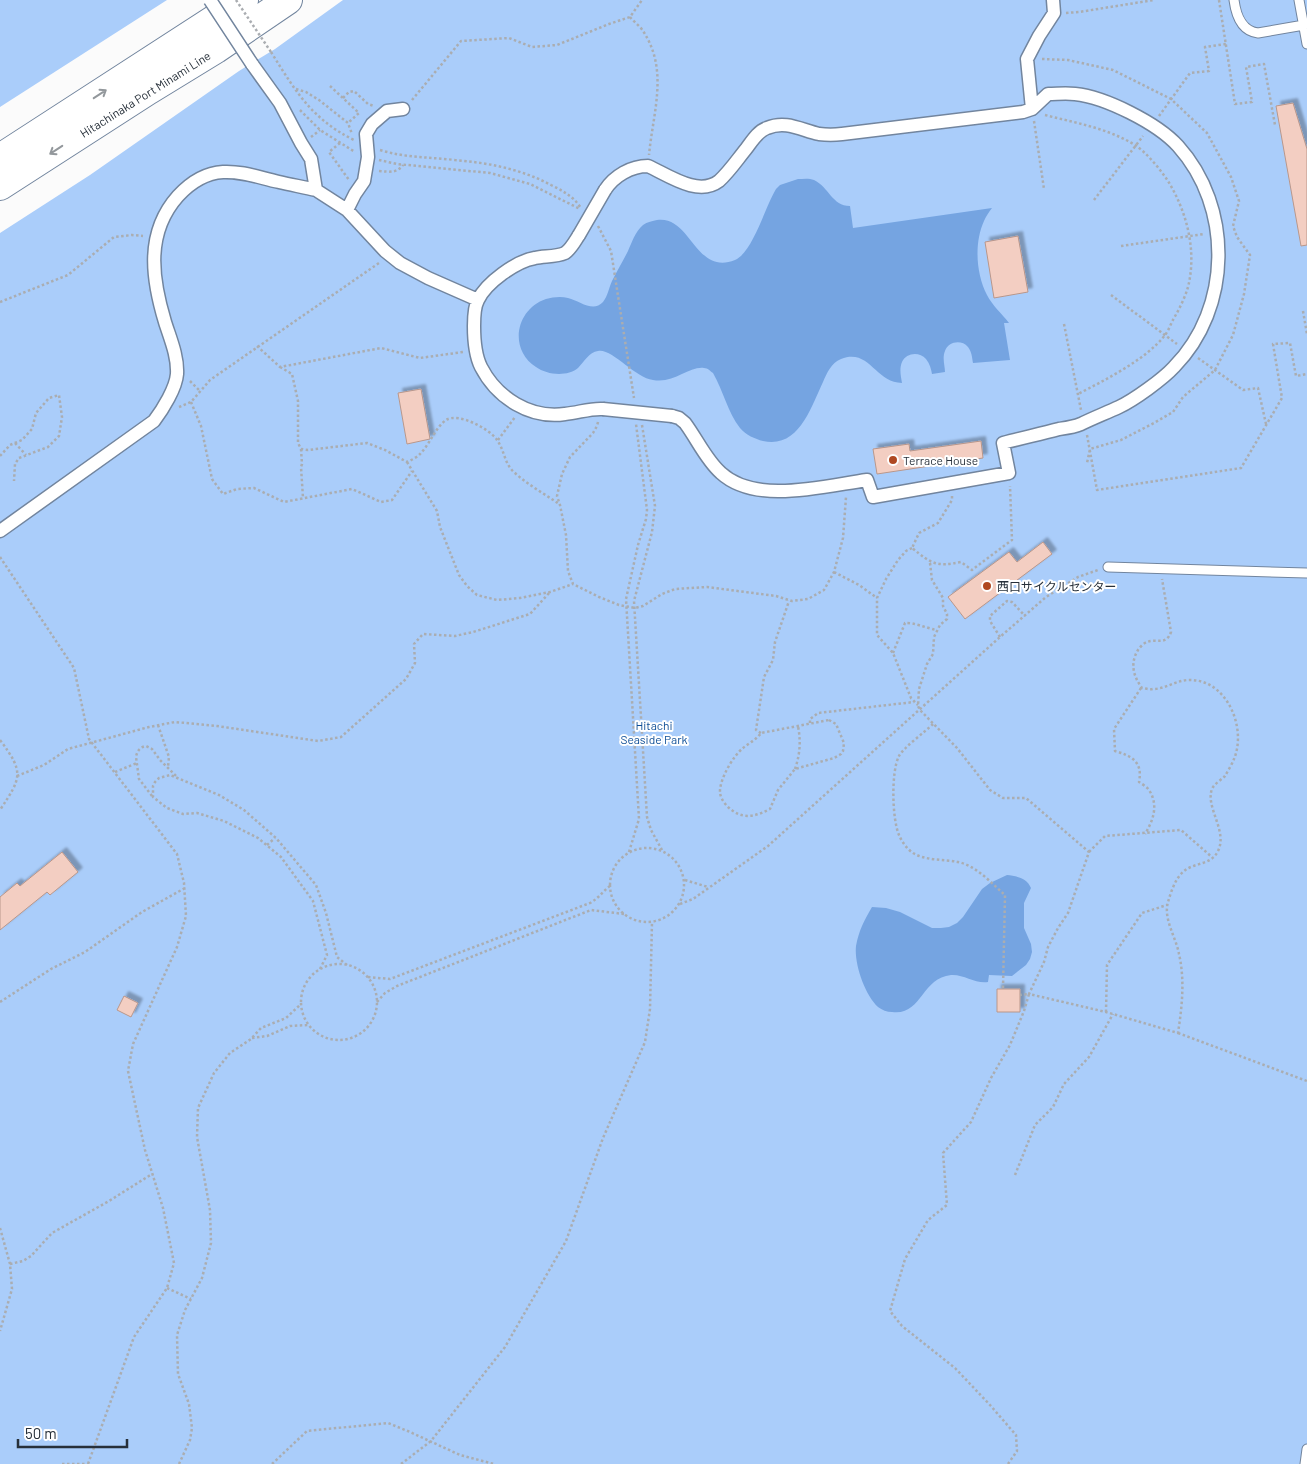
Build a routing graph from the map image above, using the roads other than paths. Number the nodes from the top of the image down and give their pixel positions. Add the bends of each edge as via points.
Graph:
1 (210, 0) edge
2 (244, 0) edge
3 (288, 0) edge
4 (1053, 0) edge
5 (1234, 0) edge
6 (1299, 0) edge
7 (1304, 25) junction
8 (1307, 44) edge
9 (404, 109) road end
10 (1032, 109) junction
11 (0, 158) edge
12 (0, 186) edge
13 (316, 190) junction
14 (347, 210) junction
15 (478, 300) junction
16 (0, 531) edge
17 (1108, 567) road end
18 (1307, 573) edge
19 (1307, 1450) edge
20 (1306, 1464) edge

1 - 13 street, bridge via 280,103 311,158
11 -> 2 highway, Hitachinaka Port Minami Line
3 -> 12 highway, Hitachinaka Port Minami Line
4 - 10 street via 1054,13 1027,59
5 - 7 lane via 1238,17 1253,33
6 - 7 lane
7 - 8 lane
9 - 14 street via 387,111 366,134 368,152 364,181
10 - 15 street, bridge via 828,135 777,125 765,128 754,137 727,172 712,185 704,187 688,185 642,166 620,174 610,182 569,250 511,267
10 - 15 street, bridge via 1048,94 1076,94 1114,104 1152,125 1177,145 1198,173 1209,198 1219,258 1217,284 1202,330 1174,367 1121,406 1080,424 1004,443 1009,473 873,497 867,480 801,490 750,489 719,472 679,418 598,409 549,415 513,404 487,378 480,365 474,318
13 - 14 street
13 - 16 street via 247,173 222,172 204,176 185,188 170,206 157,237 154,273 157,297 177,364 177,376 164,408 154,421
14 - 15 street via 400,263
17 - 18 lane
19 - 20 lane

